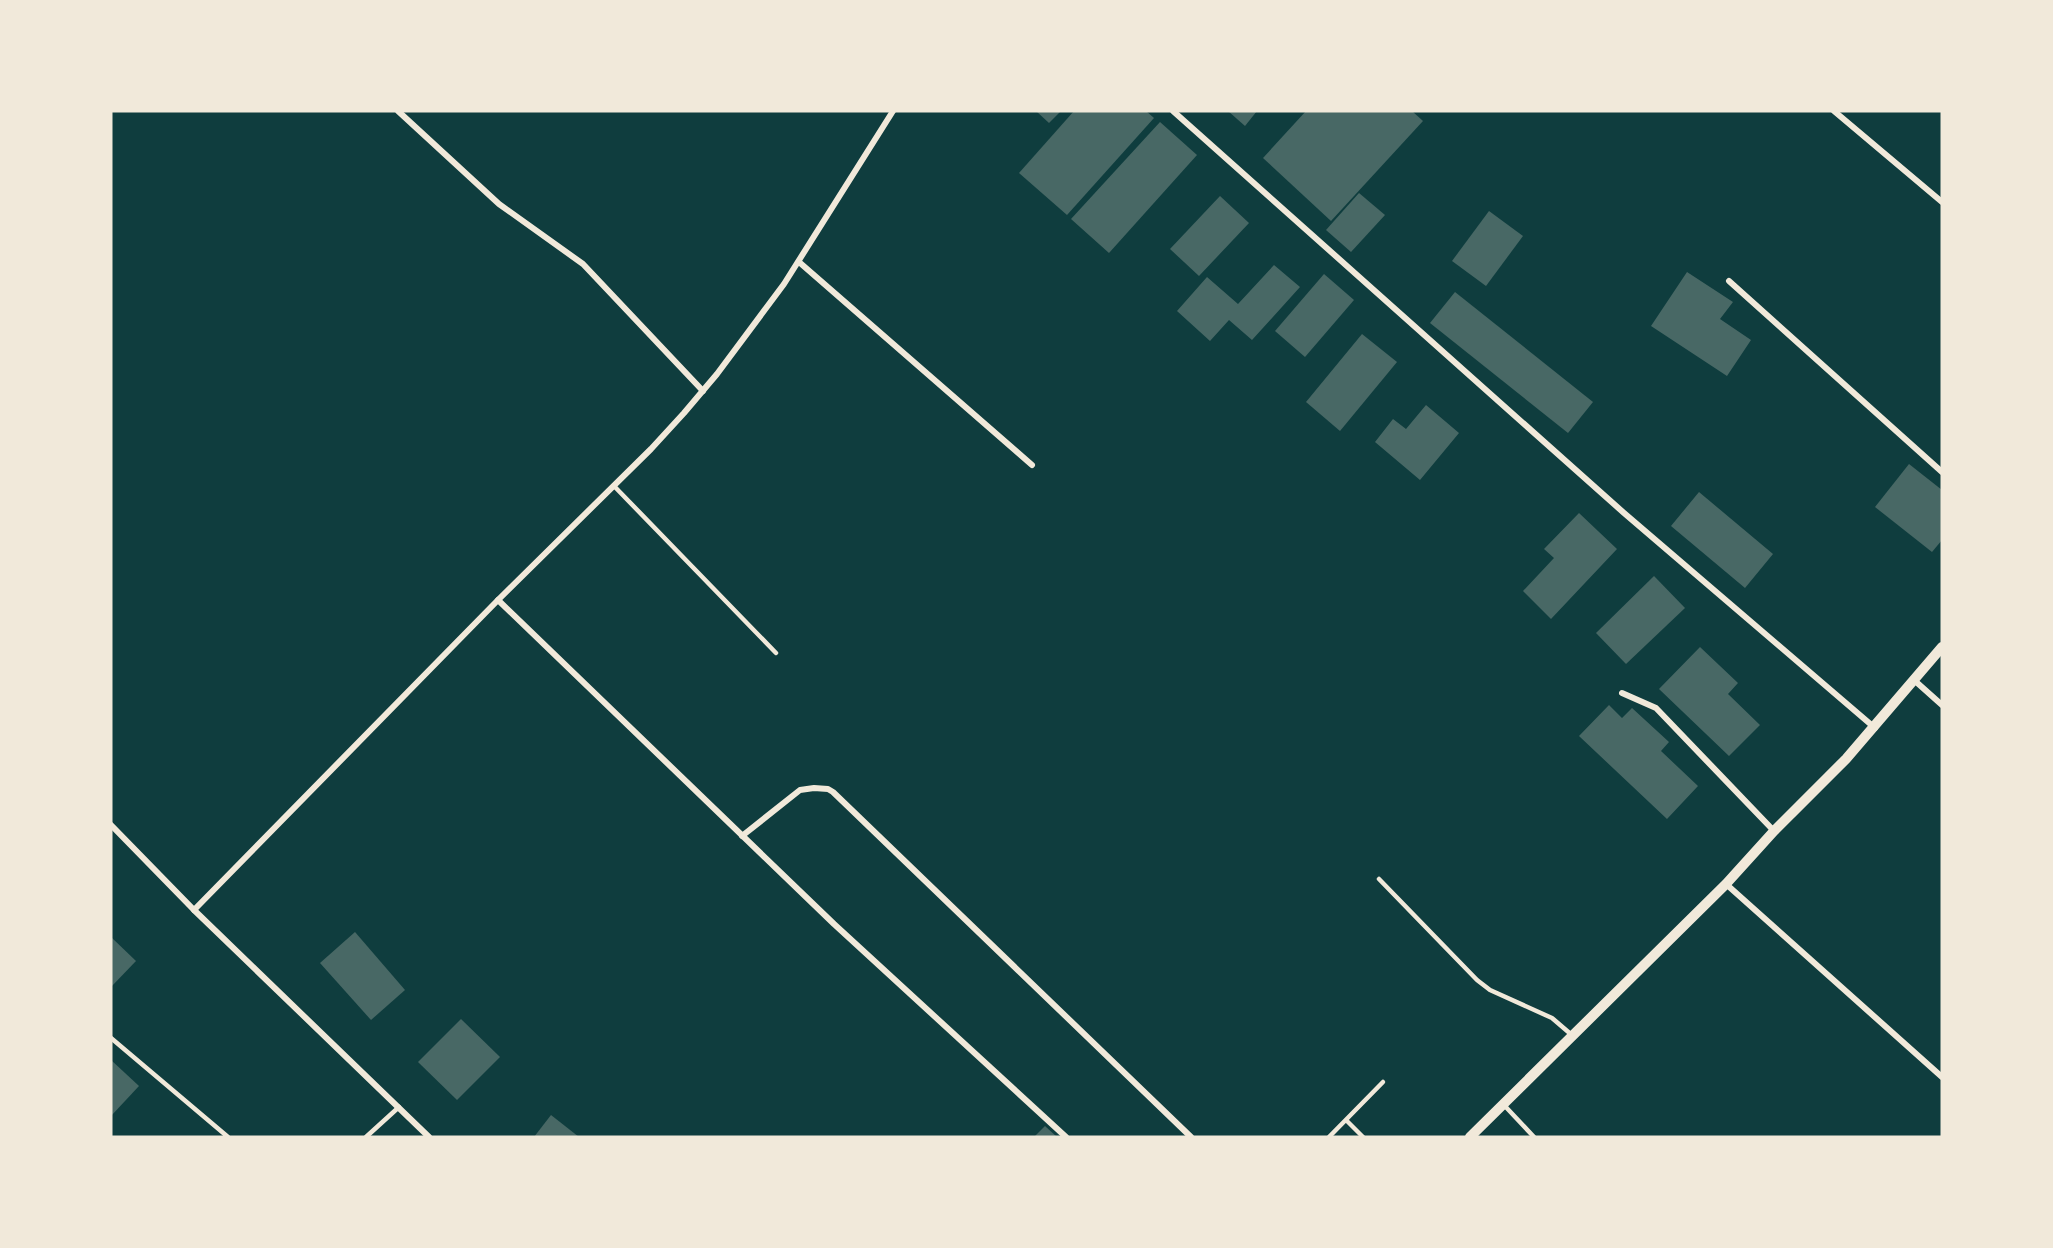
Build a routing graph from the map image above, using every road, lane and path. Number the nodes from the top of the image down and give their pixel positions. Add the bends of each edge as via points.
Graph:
1 (398, 111) edge
2 (893, 111) edge
3 (1173, 111) edge
4 (1834, 111) edge
5 (1942, 202) edge
6 (799, 261) junction
7 (1729, 281) dead end
8 (703, 391) junction
9 (1032, 465) dead end
10 (1942, 472) edge
11 (614, 486) junction
12 (498, 600) junction
13 (1942, 647) edge
14 (776, 653) dead end
15 (1914, 680) junction
16 (1622, 693) dead end
17 (1942, 705) edge
18 (1875, 728) junction
19 (111, 825) edge
20 (1774, 831) junction
21 (742, 836) junction
22 (1379, 879) dead end
23 (1726, 884) junction
24 (194, 910) junction
25 (1573, 1036) junction
26 (111, 1038) edge
27 (1942, 1077) edge
28 (1383, 1082) dead end
29 (1503, 1104) junction
30 (399, 1107) junction
31 (1347, 1121) junction
32 (228, 1137) edge
33 (366, 1137) edge
34 (429, 1137) edge
35 (1066, 1137) edge
36 (1191, 1137) edge
37 (1329, 1137) edge
38 (1363, 1137) edge
39 (1470, 1137) edge
40 (1534, 1137) edge

1 - 8 street via 498,204 583,264
2 - 6 street
3 - 18 street via 1624,513
4 - 5 street
6 - 8 street
6 - 9 street
7 - 10 street
8 - 11 street
11 - 12 street
11 - 14 lane
12 - 21 street
12 - 24 street
13 - 15 street
15 - 17 street
15 - 18 street
16 - 20 street via 1656,708
18 - 20 street
19 - 24 street
20 - 23 street
21 - 35 street
21 - 36 street via 800,790 833,792
22 - 25 lane via 1477,980 1490,990 1552,1018
23 - 25 street
23 - 27 street
24 - 30 street
25 - 29 street
26 - 32 lane
28 - 31 lane
29 - 39 street
29 - 40 lane
30 - 33 lane
30 - 34 street
31 - 37 lane
31 - 38 lane

